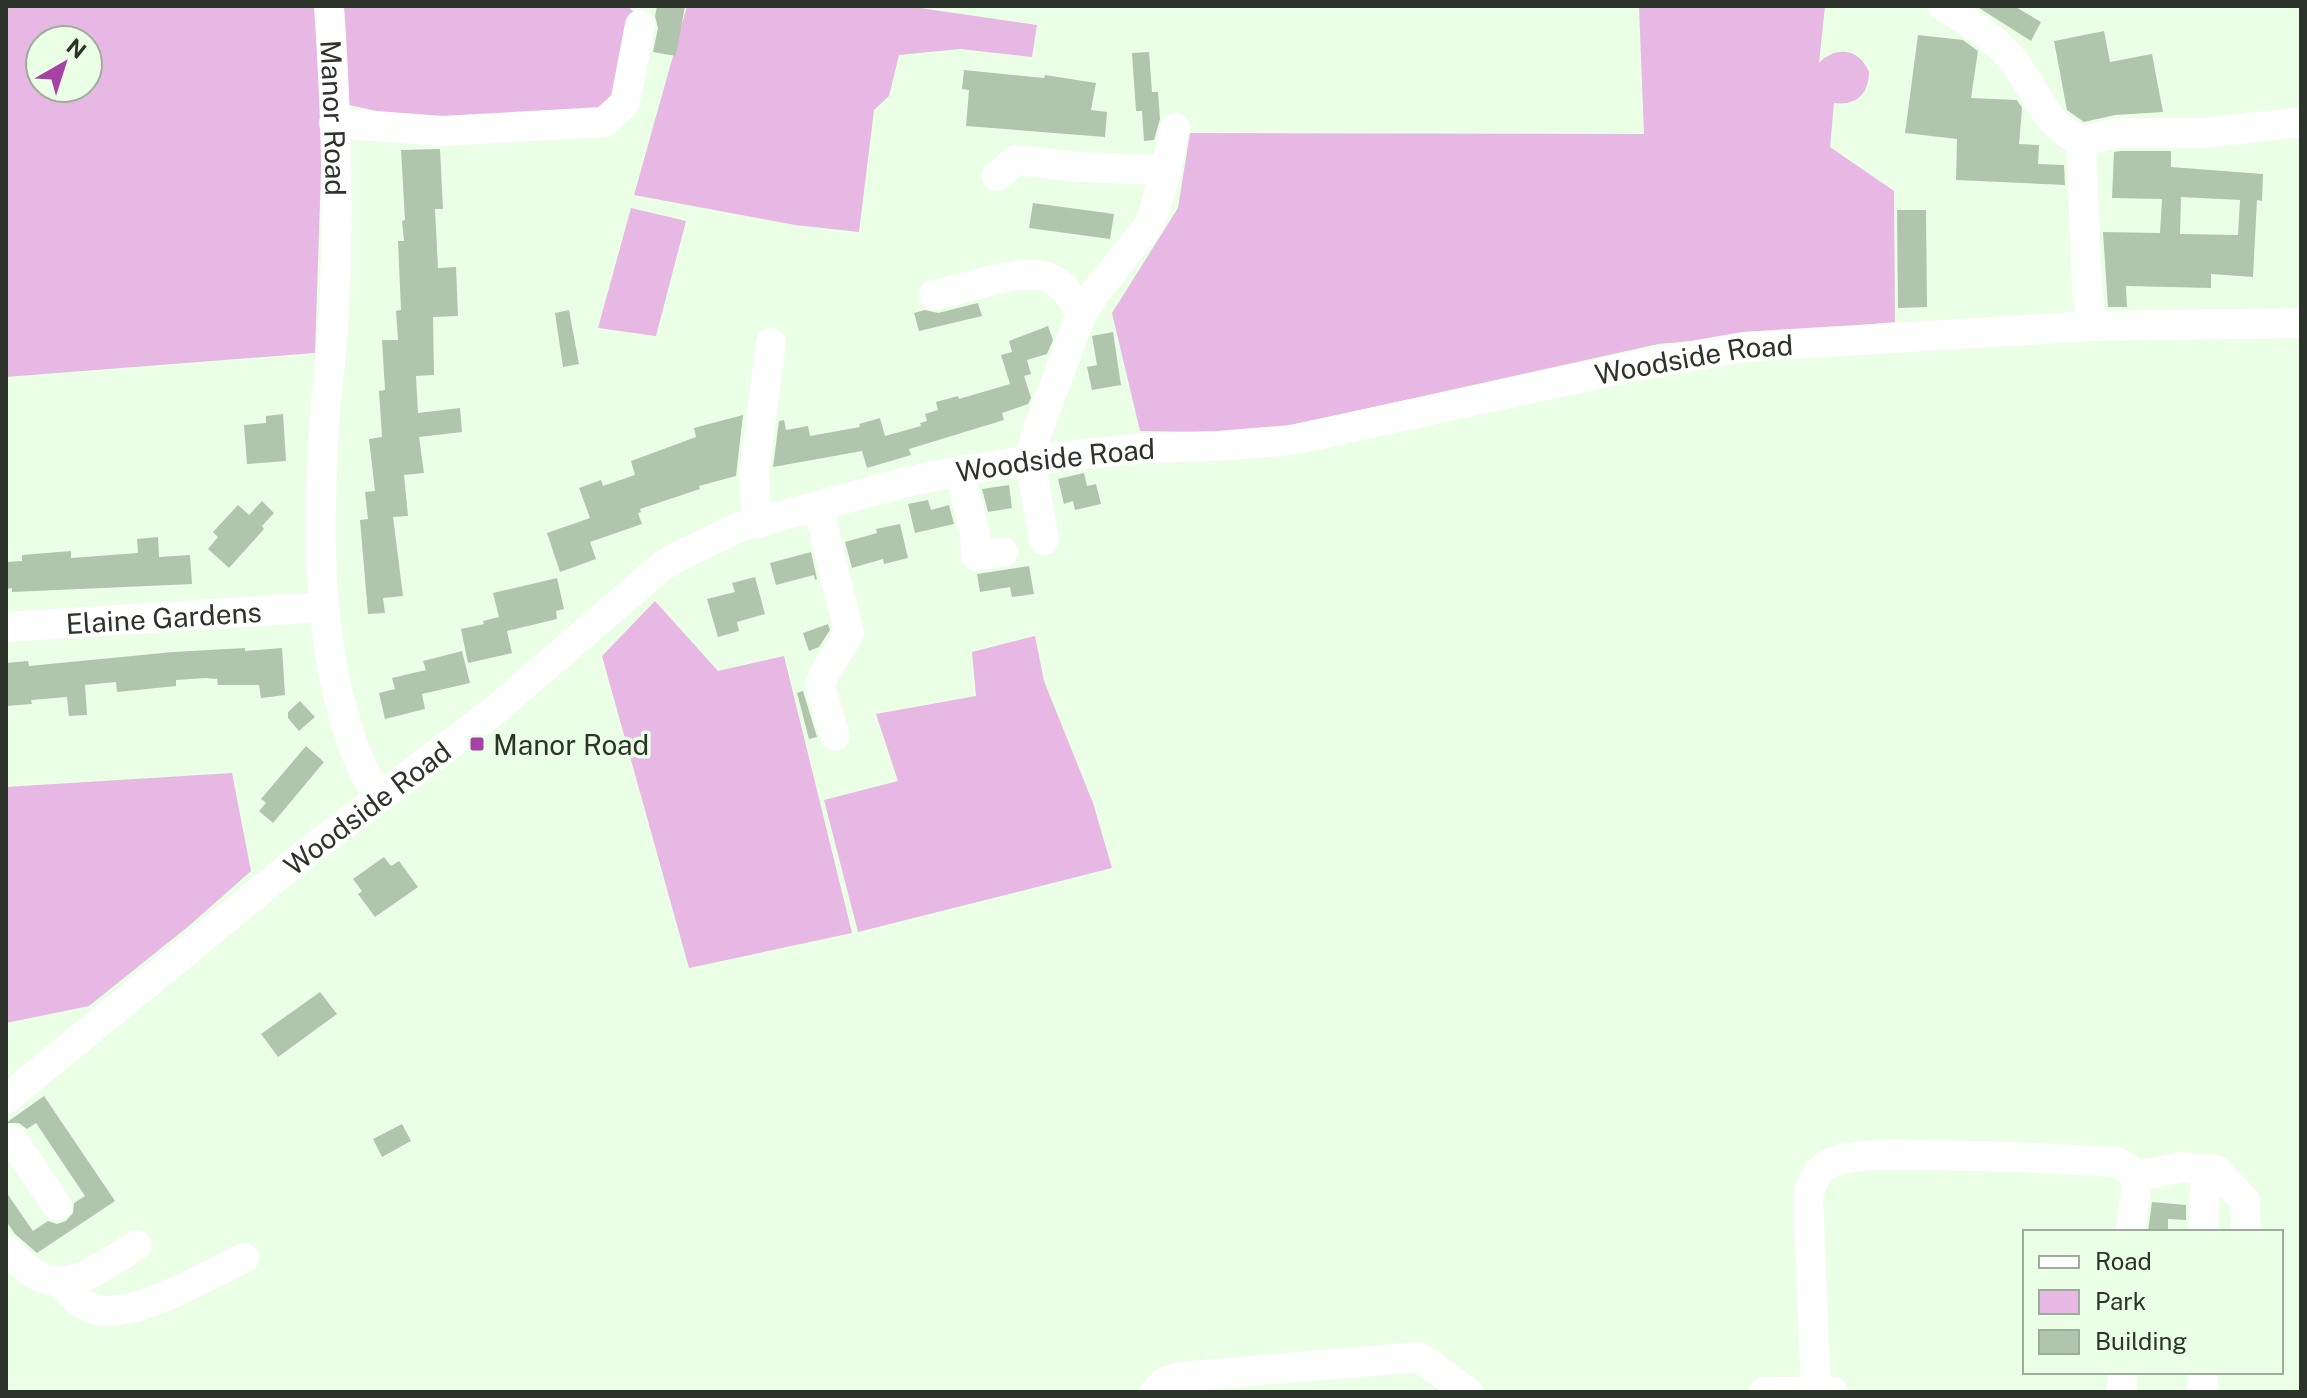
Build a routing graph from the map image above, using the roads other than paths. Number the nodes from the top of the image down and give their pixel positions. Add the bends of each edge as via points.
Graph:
1 (329, 6) edge
2 (1943, 6) edge
3 (640, 25) dead end
4 (2301, 122) edge
5 (334, 123) junction
6 (1175, 128) dead end
7 (2081, 141) junction
8 (1167, 170) junction
9 (997, 176) dead end
10 (934, 295) dead end
11 (1081, 315) junction
12 (2301, 323) edge
13 (2092, 326) junction
14 (771, 343) dead end
15 (1030, 460) junction
16 (959, 471) junction
17 (818, 506) junction
18 (757, 523) junction
19 (1044, 540) dead end
20 (1003, 552) dead end
21 (323, 607) junction
22 (6, 627) edge
23 (835, 736) dead end
24 (379, 797) junction
25 (6, 1099) edge
26 (12, 1139) dead end
27 (2206, 1169) junction
28 (2138, 1176) junction
29 (57, 1206) dead end
30 (2130, 1230) edge
31 (2203, 1230) edge
32 (2246, 1230) edge
33 (137, 1245) dead end
34 (6, 1249) edge
35 (244, 1258) dead end
36 (61, 1282) junction
37 (1822, 1391) edge
38 (1155, 1392) edge
39 (1468, 1392) edge
40 (1764, 1392) edge

1 - 5 street, Manor Road
2 - 7 street via 2008,55 2048,118
3 - 5 street via 625,103 604,122 442,131
4 - 7 street via 2205,133 2118,133
5 - 21 street, Manor Road via 335,298 320,521
6 - 8 street
7 - 13 street
8 - 9 street via 1016,160
8 - 11 street via 1150,224
10 - 11 street via 1021,273 1041,274 1072,295
11 - 15 street
12 - 13 street, Woodside Road
13 - 15 street, Woodside Road via 1743,347 1292,440
14 - 18 street via 754,473
15 - 16 street, Woodside Road
15 - 19 street
16 - 17 street, Woodside Road
16 - 20 street via 976,556
17 - 18 street, Woodside Road
17 - 23 street via 849,633 820,687
18 - 24 street, Woodside Road via 661,567 493,712
21 - 22 street, Elaine Gardens
21 - 24 street, Manor Road via 350,741
24 - 25 street, Woodside Road
26 - 29 street
27 - 28 street via 2181,1167
27 - 31 street
27 - 32 street via 2216,1170 2245,1201
28 - 30 street
28 - 37 street via 2117,1162 1969,1155 1865,1155 1829,1164 1812,1181 1808,1197
33 - 36 street via 82,1278
34 - 36 street via 35,1274
35 - 36 street via 137,1308 108,1312 91,1309
37 - 40 street
38 - 39 street via 1180,1377 1419,1357

